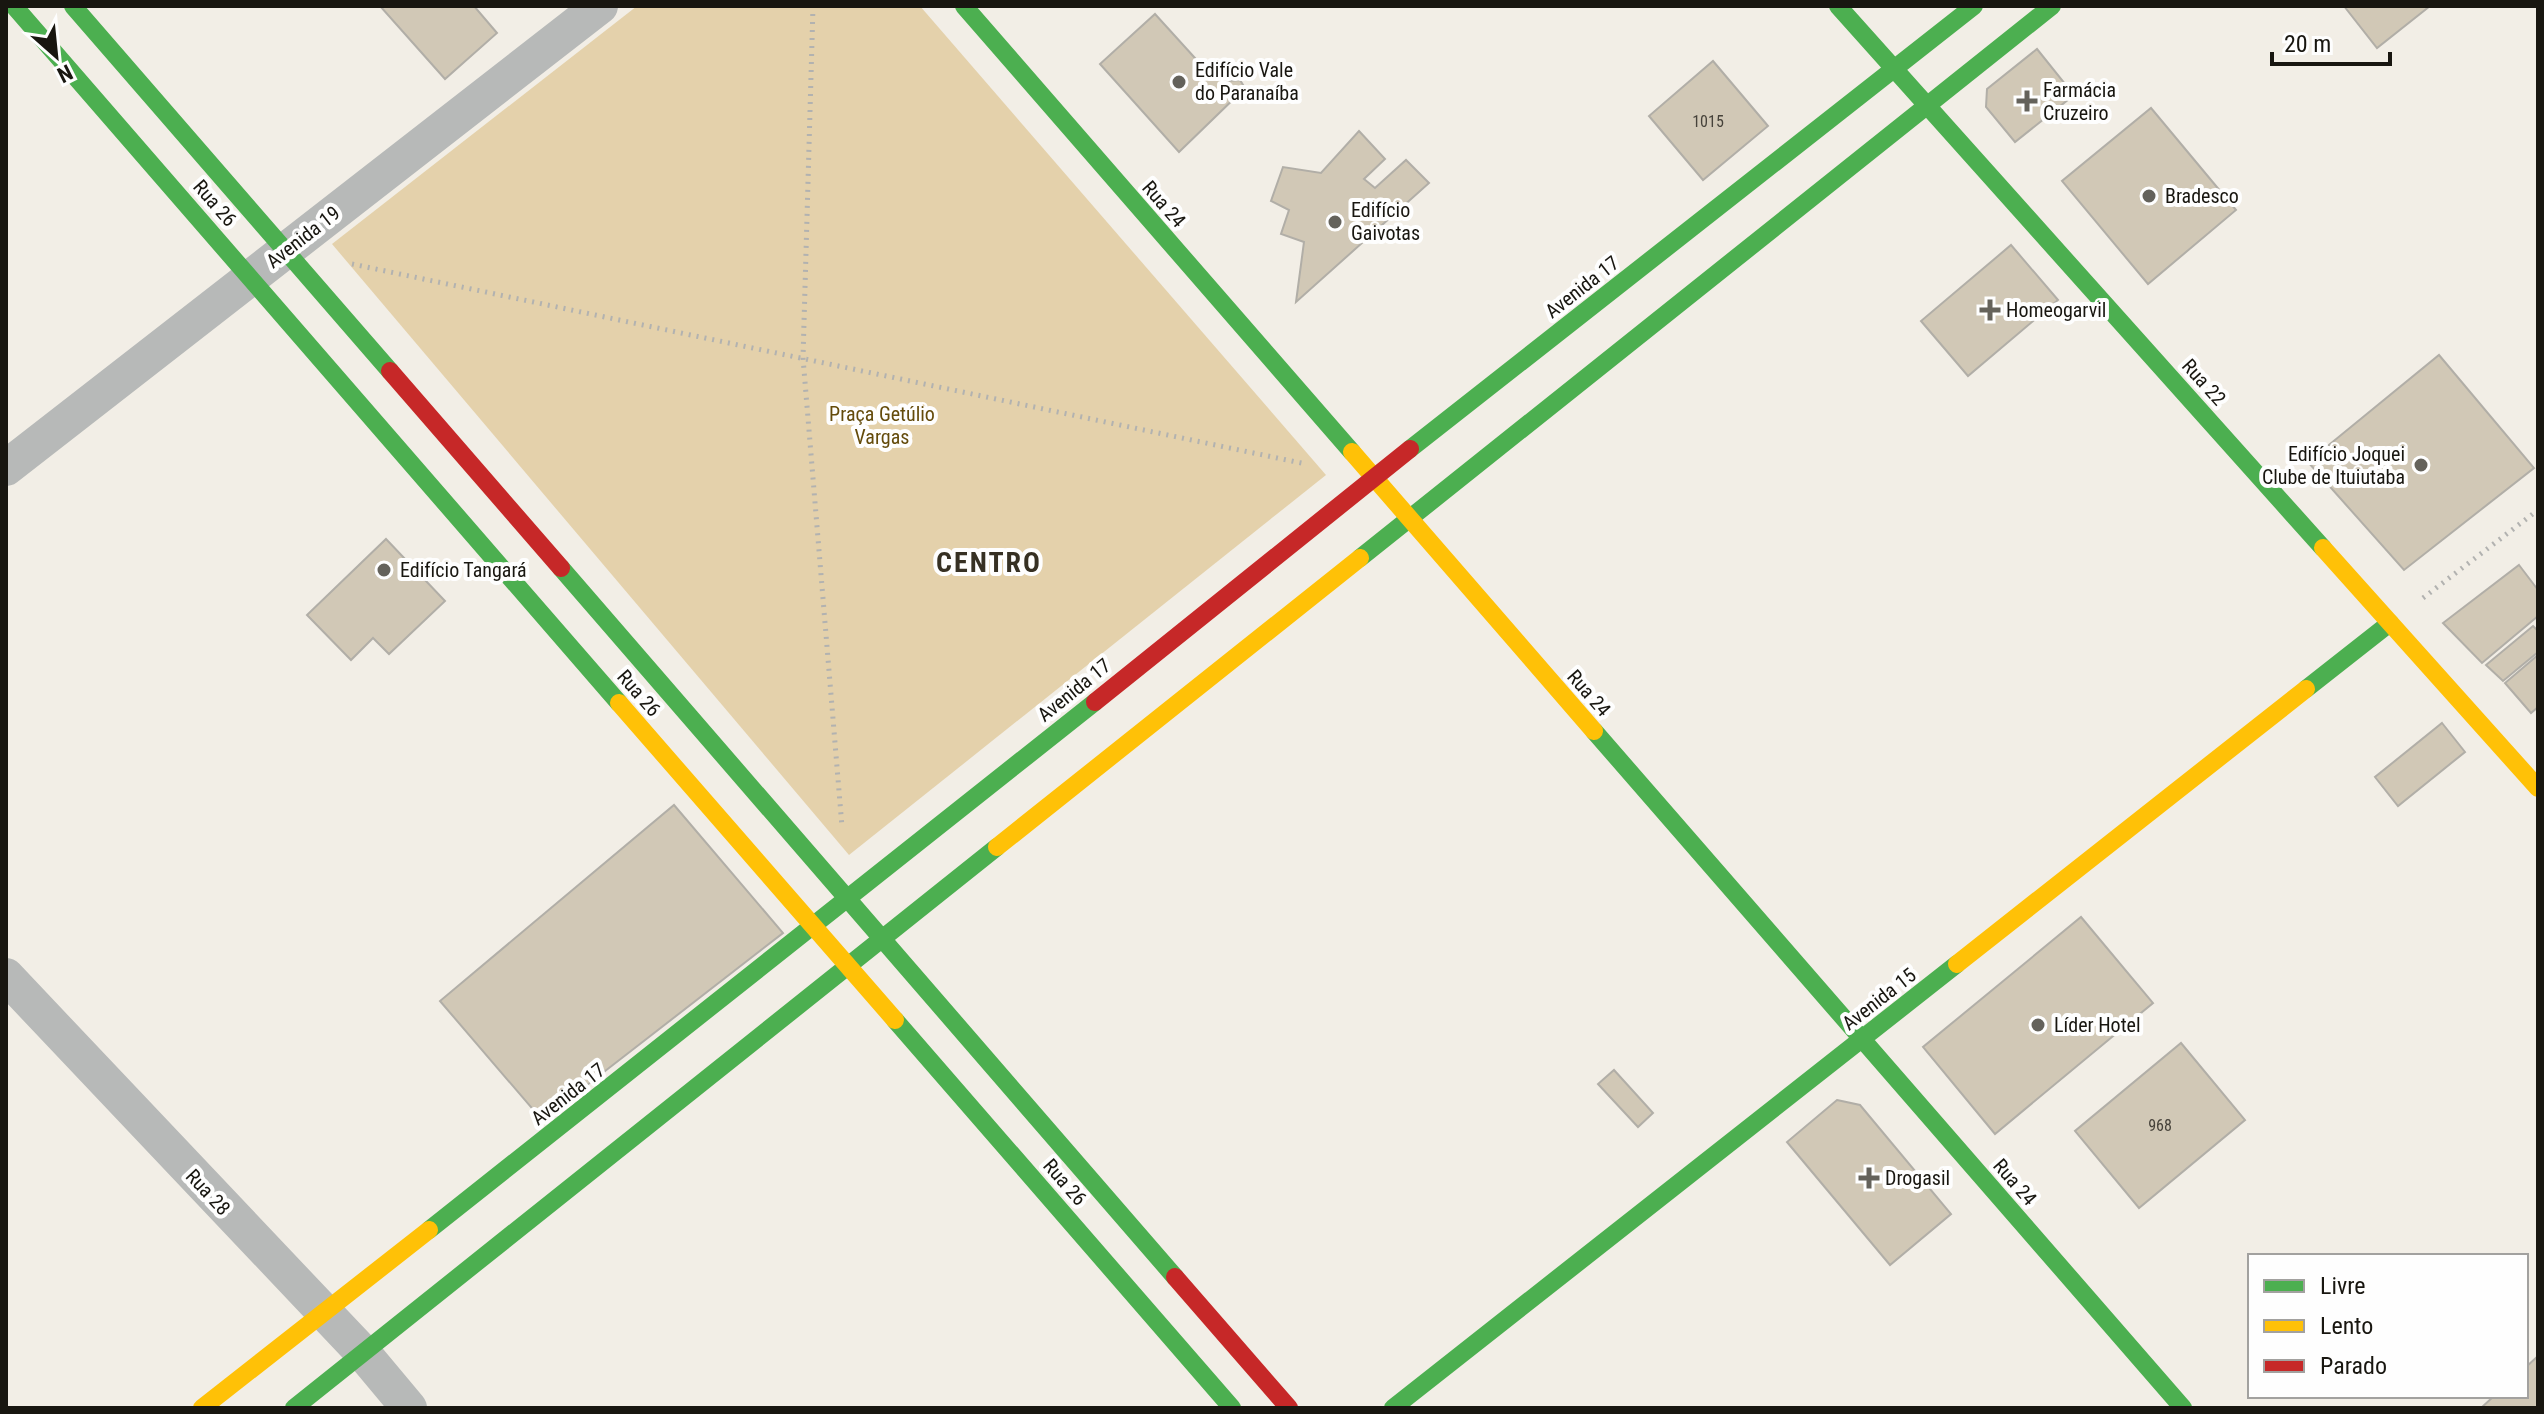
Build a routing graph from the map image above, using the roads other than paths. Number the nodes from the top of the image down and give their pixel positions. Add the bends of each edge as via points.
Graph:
1 (14, 6) edge
2 (600, 6) edge
3 (964, 6) edge
4 (1838, 6) edge
5 (1974, 6) edge
6 (2052, 6) edge
7 (57, 17) edge
8 (1894, 70) junction
9 (1927, 106) junction
10 (169, 149) junction
11 (286, 250) junction
12 (251, 278) junction
13 (6, 468) edge
14 (1373, 478) junction
15 (1409, 519) junction
16 (540, 580) junction
17 (2390, 623) junction
18 (2538, 788) edge
19 (848, 900) junction
20 (814, 928) junction
21 (882, 939) junction
22 (848, 967) junction
23 (6, 976) edge
24 (1863, 1040) junction
25 (1014, 1124) junction
26 (323, 1314) junction
27 (1187, 1324) junction
28 (363, 1353) junction
29 (202, 1408) edge
30 (294, 1408) edge
31 (409, 1408) edge
32 (1232, 1408) edge
33 (1289, 1408) edge
34 (1393, 1408) edge
35 (2183, 1408) edge

1 - 7 street, Rua 26
2 - 11 street, Avenida 19
3 - 14 street, Rua 24
4 - 8 street, Rua 22
5 - 8 street, Avenida 17
6 - 9 street
7 - 10 street, Rua 26
7 - 10 street, Rua 26
8 - 9 street, Rua 22
8 - 14 street, Avenida 17
9 - 15 street
9 - 17 street, Rua 22
10 - 11 street, Rua 26
10 - 12 street, Rua 26
11 - 12 street, Avenida 19
11 - 16 street, Rua 26
12 - 13 street, Avenida 19
12 - 16 street, Rua 26
14 - 15 street, Rua 24
14 - 19 street, Avenida 17 via 1130,682
15 - 21 street via 1156,713
15 - 24 street, Rua 24
16 - 19 street, Rua 26
16 - 20 street, Rua 26
17 - 18 street, Rua 22
17 - 24 street, Avenida 15
19 - 20 street, Avenida 17
19 - 21 street, Rua 26
20 - 22 street, Rua 26
20 - 26 street, Avenida 17
21 - 22 street
21 - 25 street, Rua 26
22 - 25 street, Rua 26
22 - 28 street
23 - 26 street, Rua 28
24 - 34 street, Avenida 15
24 - 35 street, Rua 24
25 - 27 street, Rua 26
25 - 27 street, Rua 26
26 - 28 street, Rua 28
26 - 29 street, Avenida 17
27 - 32 street, Rua 26
27 - 33 street, Rua 26
28 - 30 street
28 - 31 street, Rua 28

